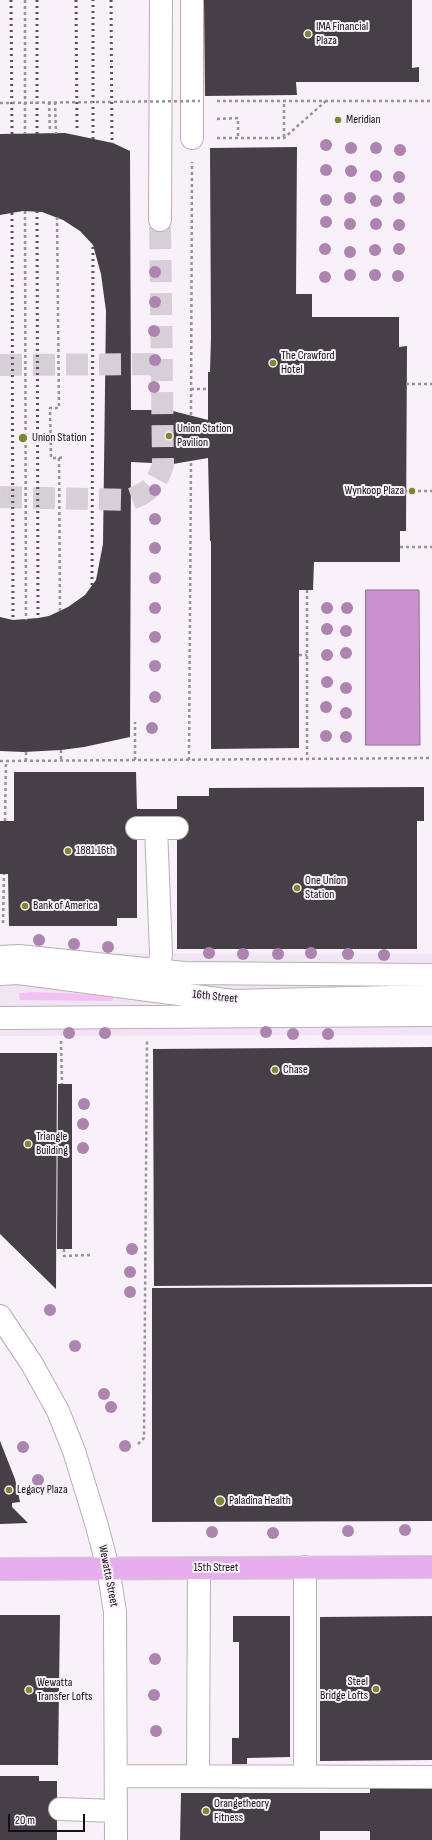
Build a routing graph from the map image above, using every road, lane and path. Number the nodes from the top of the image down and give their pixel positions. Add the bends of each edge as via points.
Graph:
1 (24, 0) edge
2 (161, 0) edge
3 (192, 0) edge
4 (208, 101) dead end
5 (215, 101) dead end
6 (284, 101) junction
7 (326, 101) junction
8 (432, 101) edge
9 (0, 102) edge
10 (49, 102) junction
11 (55, 102) junction
12 (221, 119) dead end
13 (50, 132) dead end
14 (25, 134) dead end
15 (56, 134) dead end
16 (192, 138) junction
17 (238, 138) junction
18 (284, 138) junction
19 (25, 211) dead end
20 (57, 217) dead end
21 (160, 220) tunnel mouth
22 (406, 384) dead end
23 (432, 384) edge
24 (191, 389) junction
25 (208, 389) dead end
26 (191, 415) dead end
27 (65, 457) dead end
28 (59, 458) junction
29 (191, 462) dead end
30 (406, 491) dead end
31 (432, 491) edge
32 (432, 547) edge
33 (400, 548) dead end
34 (307, 590) dead end
35 (60, 611) dead end
36 (26, 620) dead end
37 (299, 655) dead end
38 (307, 655) junction
39 (135, 722) dead end
40 (61, 750) dead end
41 (26, 752) dead end
42 (307, 758) junction
43 (432, 758) edge
44 (0, 760) edge
45 (26, 760) junction
46 (62, 760) junction
47 (135, 760) junction
48 (189, 760) junction
49 (6, 761) junction
50 (5, 821) dead end
51 (157, 828) dead end
52 (4, 874) dead end
53 (3, 923) dead end
54 (0, 957) edge
55 (0, 974) edge
56 (432, 975) edge
57 (158, 980) junction
58 (432, 996) edge
59 (432, 1015) edge
60 (0, 1018) edge
61 (147, 1037) dead end
62 (61, 1038) dead end
63 (62, 1084) dead end
64 (64, 1249) dead end
65 (91, 1256) dead end
66 (4, 1326) edge
67 (138, 1444) dead end
68 (305, 1567) junction
69 (432, 1567) edge
70 (108, 1568) junction
71 (0, 1569) edge
72 (199, 1569) junction
73 (116, 1776) junction
74 (198, 1776) junction
75 (305, 1776) junction
76 (432, 1777) edge
77 (60, 1809) dead end
78 (116, 1811) junction
79 (116, 1840) edge

1 - 14 path
2 - 21 street
3 - 16 street
4 - 11 path, bridge
5 - 6 path
6 - 7 path
6 - 18 path
7 - 8 path
7 - 18 path
9 - 10 path, bridge
10 - 11 path, bridge
10 - 13 path
11 - 15 path
12 - 17 path via 238,118
16 - 17 path
16 - 24 path
17 - 18 path
19 - 36 path
20 - 28 path via 59,408 50,408 50,458
22 - 23 path
24 - 25 path
24 - 26 path
27 - 28 path
28 - 35 path
29 - 48 path
30 - 31 path
32 - 33 path
34 - 38 path
37 - 38 path
38 - 42 path
39 - 47 path
40 - 46 path
41 - 45 path
42 - 43 path
42 - 48 path
44 - 49 path
45 - 46 path
45 - 49 path
46 - 47 path
47 - 48 path
49 - 50 path
51 - 57 street via 161,953
52 - 53 path
54 - 57 street, 16th Street via 19,956
55 - 57 street, 16th Street
56 - 57 street, 16th Street via 184,973
57 - 58 street, 16th Street via 233,1001
59 - 60 street, 16th Street
61 - 67 path via 144,1438
62 - 63 path
64 - 65 path via 64,1256
66 - 70 street, Wewatta Street via 32,1364 58,1411 74,1451
68 - 69 main road, 15th Street
68 - 72 main road, 15th Street
68 - 75 street
70 - 71 main road, 15th Street
70 - 72 main road, 15th Street
70 - 73 street, Wewatta Street via 115,1612
72 - 74 street
73 - 74 street
73 - 78 street, Wewatta Street
74 - 75 street
75 - 76 street
77 - 78 street
78 - 79 street, Wewatta Street

